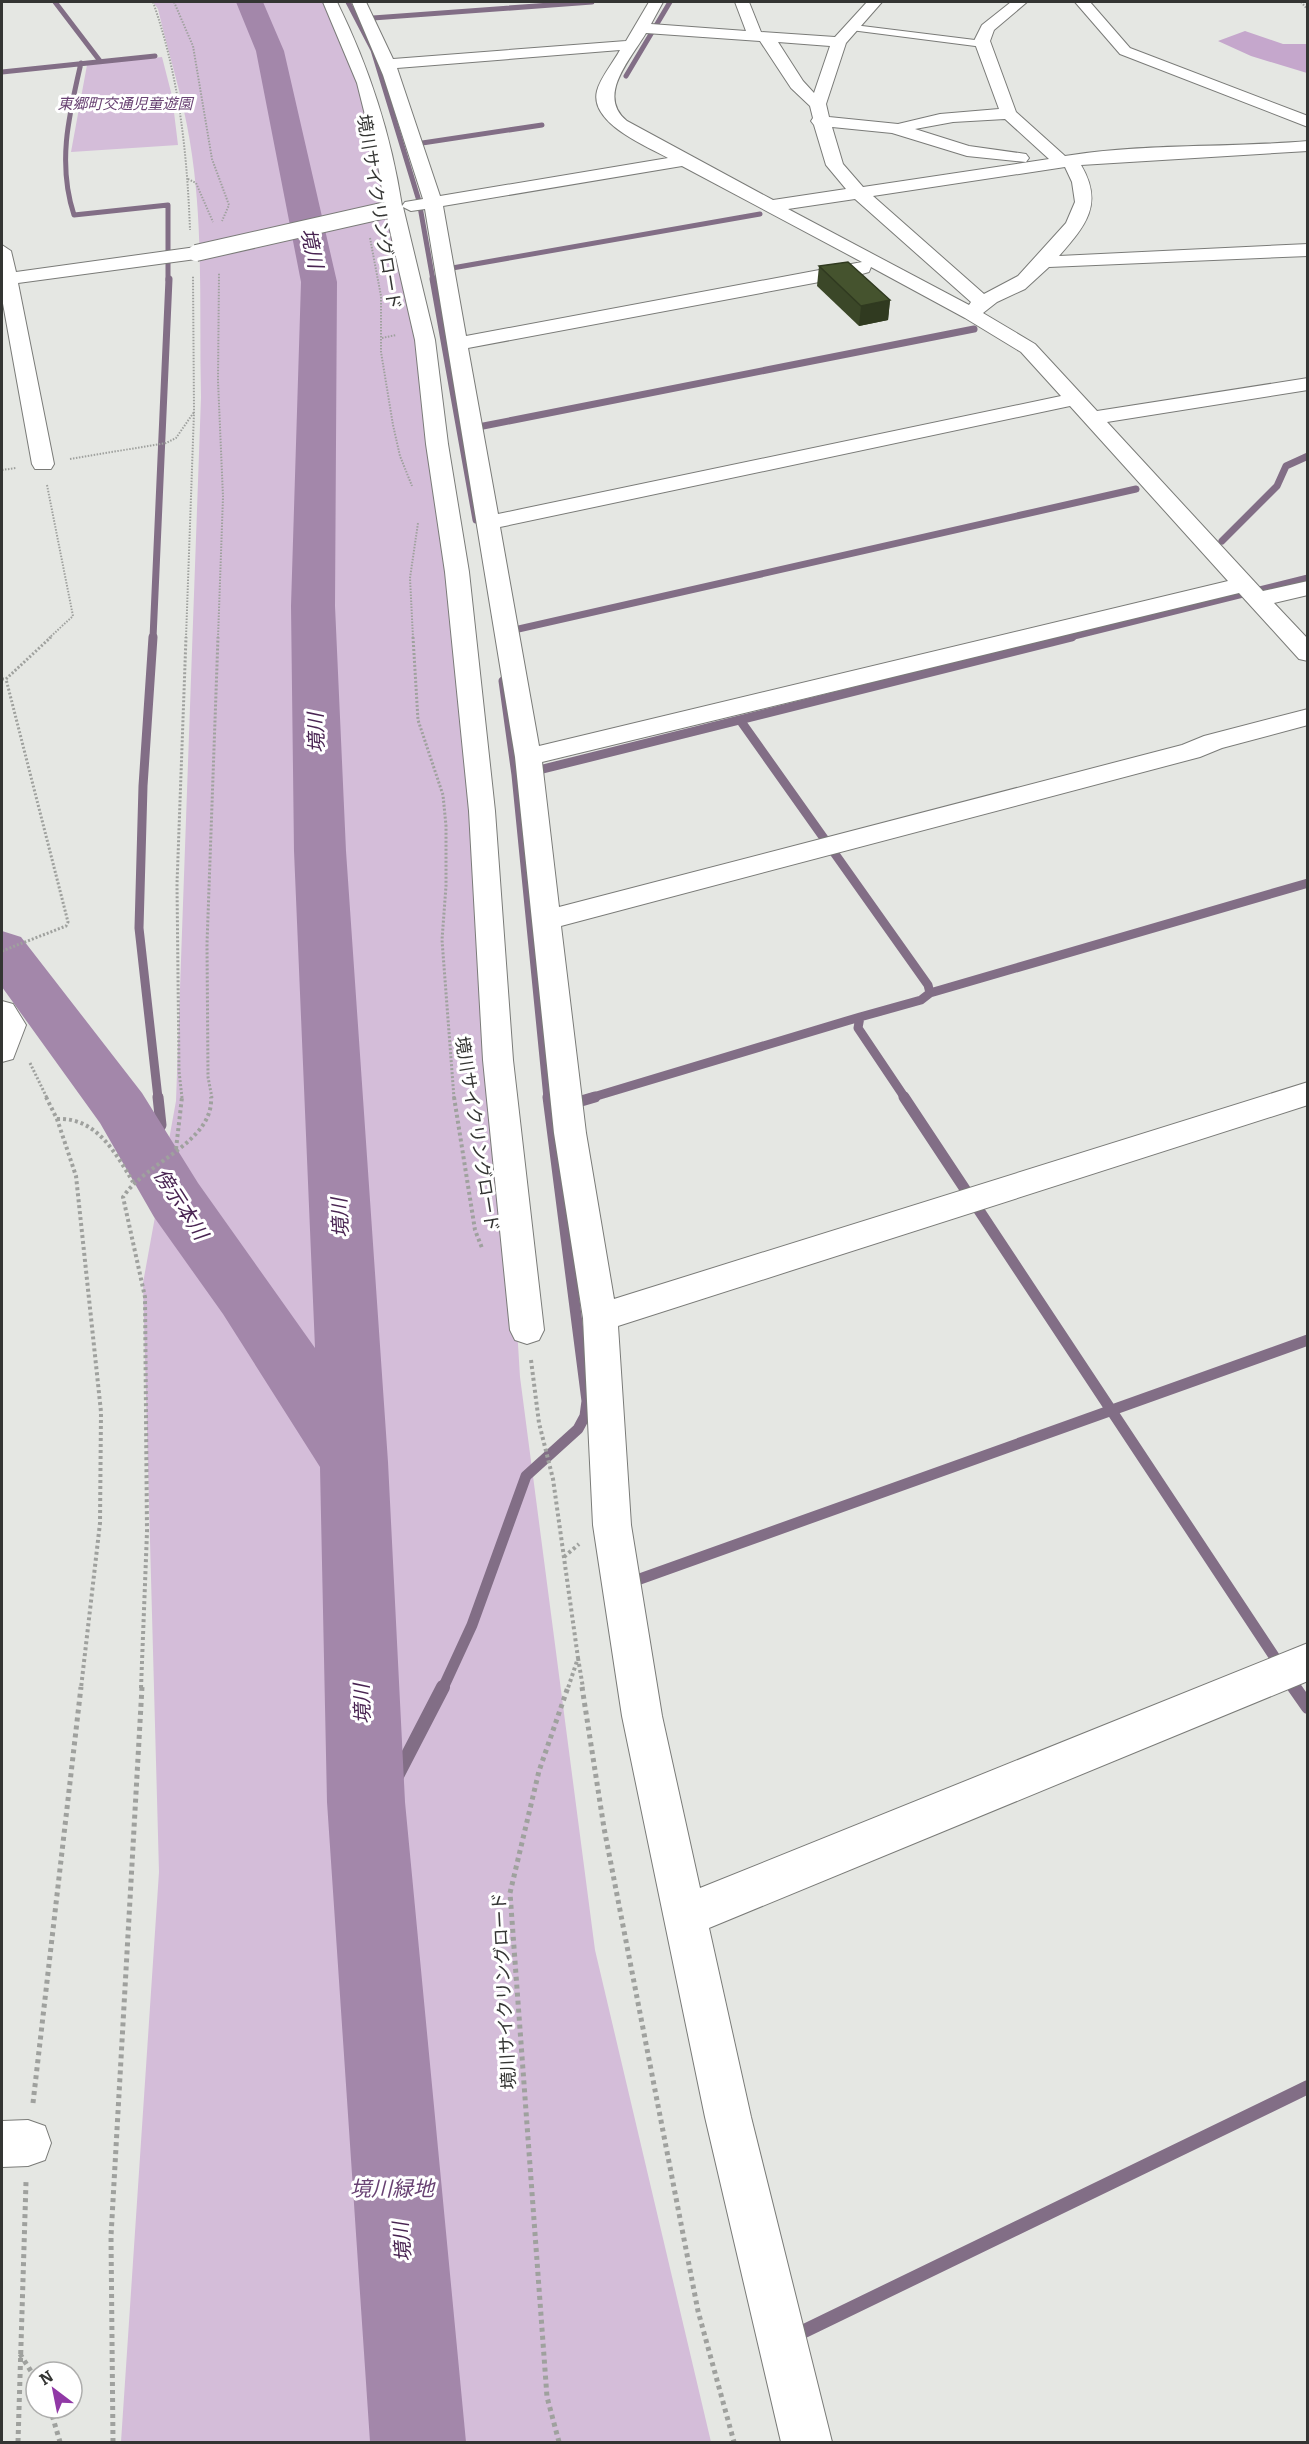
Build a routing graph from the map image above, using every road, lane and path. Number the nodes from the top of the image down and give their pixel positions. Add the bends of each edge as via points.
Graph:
1 (153, 2) edge
2 (174, 2) edge
3 (330, 2) edge
4 (359, 2) edge
5 (656, 2) edge
6 (742, 2) edge
7 (875, 2) edge
8 (1020, 2) edge
9 (1082, 2) edge
10 (1301, 2) edge
11 (1308, 10) edge
12 (640, 28) junction
13 (854, 28) junction
14 (759, 36) junction
15 (839, 42) junction
16 (982, 44) junction
17 (630, 45) junction
18 (387, 64) junction
19 (818, 113) junction
20 (1009, 114) junction
21 (1308, 122) edge
22 (899, 129) junction
23 (1308, 146) edge
24 (687, 160) junction
25 (1063, 160) junction
26 (188, 179) junction
27 (860, 193) junction
28 (433, 202) junction
29 (770, 206) junction
30 (395, 208) junction
31 (366, 228) dead end
32 (1308, 250) edge
33 (2, 251) edge
34 (194, 254) junction
35 (1045, 262) junction
36 (879, 265) junction
37 (219, 266) dead end
38 (4, 279) edge
39 (976, 307) junction
40 (456, 344) junction
41 (1308, 384) edge
42 (1076, 399) junction
43 (194, 412) junction
44 (1093, 418) junction
45 (43, 464) junction
46 (413, 491) dead end
47 (417, 516) dead end
48 (487, 523) junction
49 (1308, 588) edge
50 (1252, 591) junction
51 (1308, 654) edge
52 (4, 679) edge
53 (1308, 717) edge
54 (528, 757) junction
55 (546, 920) junction
56 (14, 945) joint
57 (2, 951) edge
58 (4, 1029) edge
59 (1308, 1093) edge
60 (57, 1119) junction
61 (176, 1151) junction
62 (133, 1182) junction
63 (483, 1250) dead end
64 (600, 1318) junction
65 (527, 1330) joint
66 (578, 1658) junction
67 (1308, 1662) edge
68 (686, 1916) junction
69 (15, 2143) edge
70 (19, 2352) junction
71 (24, 2360) edge
72 (54, 2420) edge
73 (18, 2442) edge
74 (60, 2442) edge
75 (113, 2442) edge
76 (559, 2442) edge
77 (734, 2442) edge
78 (807, 2442) edge

1 - 26 path via 165,33 181,101
2 - 26 path via 193,46 212,159 228,205 218,227 196,183
3 - 30 street via 365,83
4 - 18 street via 376,30
5 - 12 street
6 - 14 street
7 - 13 street
8 - 16 street via 987,28
9 - 21 street via 1125,51
10 - 11 path
12 - 14 street
12 - 17 street
13 - 15 street
13 - 16 lane
14 - 15 street
14 - 19 street via 782,59 789,76
15 - 19 street
16 - 20 street
17 - 18 street
17 - 24 street via 605,90 606,110 643,138
18 - 28 street
19 - 22 street
19 - 27 street via 835,165
20 - 22 street via 944,117
20 - 25 street
22 - 25 street via 986,154
23 - 25 street
24 - 28 street
24 - 29 street
25 - 27 street
25 - 35 street via 1076,169 1083,209
26 - 34 path
27 - 29 street
27 - 39 street
28 - 30 street
28 - 40 street
29 - 36 street
30 - 34 street, bridge
30 - 65 street via 425,340 457,572 482,811 498,1060
31 - 46 path, 境川サイクリングロード via 374,248 381,296 381,352 393,425
32 - 35 street
33 - 38 street
34 - 38 street
34 - 43 path
35 - 39 street via 1014,287
36 - 39 street
36 - 40 street
37 - 61 path via 223,497 207,945 208,1077 212,1100 208,1118 195,1137
38 - 45 street
39 - 42 street via 1028,348
40 - 48 street
41 - 44 street
42 - 44 street
42 - 48 street
43 - 45 path via 176,438 166,443
43 - 61 path via 177,884 179,1071 184,1094
44 - 50 street
45 - 52 path via 73,616
47 - 63 path, 境川サイクリングロード via 418,534 410,578 418,720 442,795 446,826 442,940 445,1006 454,1097 475,1230
48 - 54 street
49 - 50 street
50 - 51 street
50 - 54 street
52 - 56 path via 68,922 56,931
53 - 55 street
54 - 55 street
55 - 64 street via 570,1133
56 - 57 path
58 - 60 path
59 - 64 street
60 - 62 path via 74,1118 109,1142
60 - 69 path via 76,1176 89,1283 101,1412 100,1523
61 - 62 path
62 - 75 path via 123,1197 145,1297 147,1532 111,2236
64 - 68 street via 612,1525 642,1716
65 - 66 path, 境川サイクリングロード
66 - 76 path, 境川サイクリングロード via 539,1771 510,1893 546,2386
66 - 77 path via 604,1828 698,2311
67 - 68 street
68 - 78 street via 728,2117
69 - 70 path
70 - 71 path
70 - 73 path
72 - 74 path

